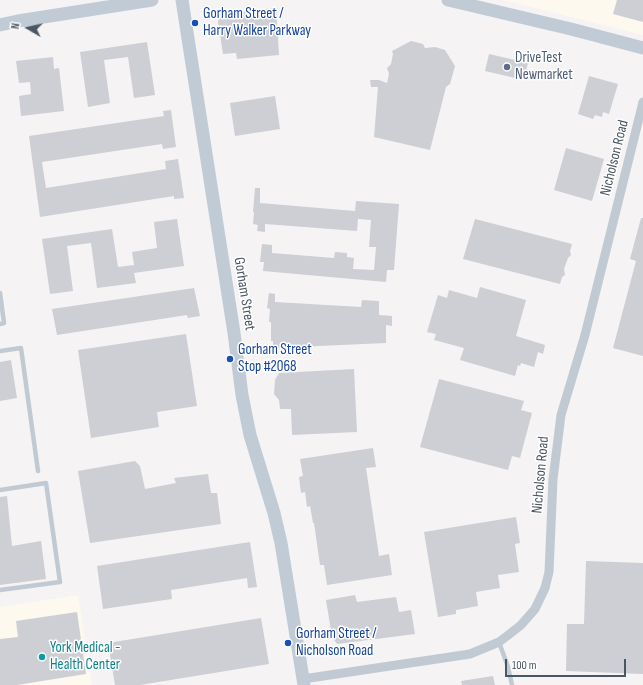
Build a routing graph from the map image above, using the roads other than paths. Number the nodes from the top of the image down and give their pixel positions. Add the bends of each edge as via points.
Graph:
1 (152, 0) edge
2 (182, 0) edge
3 (448, 0) edge
4 (0, 25) edge
5 (643, 48) edge
6 (643, 102) edge
7 (0, 293) edge
8 (0, 324) edge
9 (0, 351) edge
10 (38, 471) dead end
11 (0, 490) edge
12 (0, 590) edge
13 (499, 642) junction
14 (304, 682) edge
15 (512, 685) edge

1 - 4 street via 18,20
2 - 14 street, Gorham Street via 242,395 250,435 281,542
3 - 5 street
6 - 13 street, Nicholson Road via 585,334 561,415 553,479 549,572 545,588 535,609 526,620
7 - 8 lane via 4,323
9 - 10 lane via 21,348
11 - 12 lane via 46,483 60,582
13 - 14 street, Nicholson Road via 470,654
13 - 15 lane

